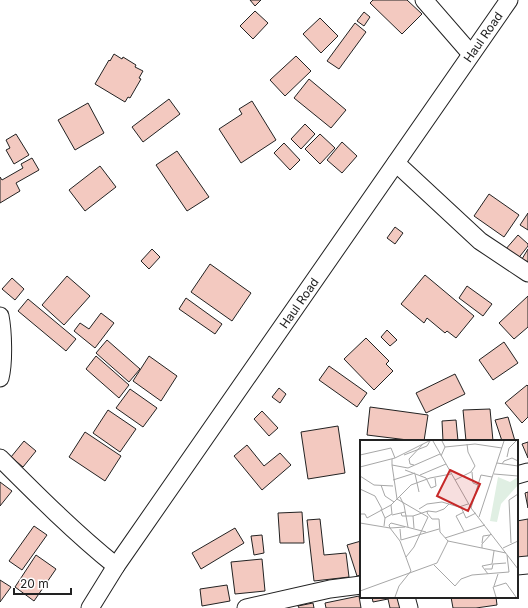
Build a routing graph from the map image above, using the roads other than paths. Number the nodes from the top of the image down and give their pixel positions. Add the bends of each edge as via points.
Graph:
1 (424, 0) edge
2 (509, 0) edge
3 (471, 54) junction
4 (396, 163) junction
5 (528, 273) edge
6 (0, 316) edge
7 (0, 378) edge
8 (1, 462) edge
9 (528, 472) edge
10 (518, 475) edge
11 (528, 565) edge
12 (116, 566) junction
13 (518, 566) edge
14 (360, 585) edge
15 (406, 598) edge
16 (90, 608) edge
17 (246, 608) edge
18 (409, 608) edge

1 - 3 street
2 - 3 street, Haul Road
3 - 4 street, Haul Road
4 - 5 street via 480,241
4 - 12 street, Haul Road
6 - 7 street
8 - 12 street
9 - 10 street
11 - 13 street
12 - 16 street, Haul Road
14 - 17 street via 330,589
15 - 18 street

